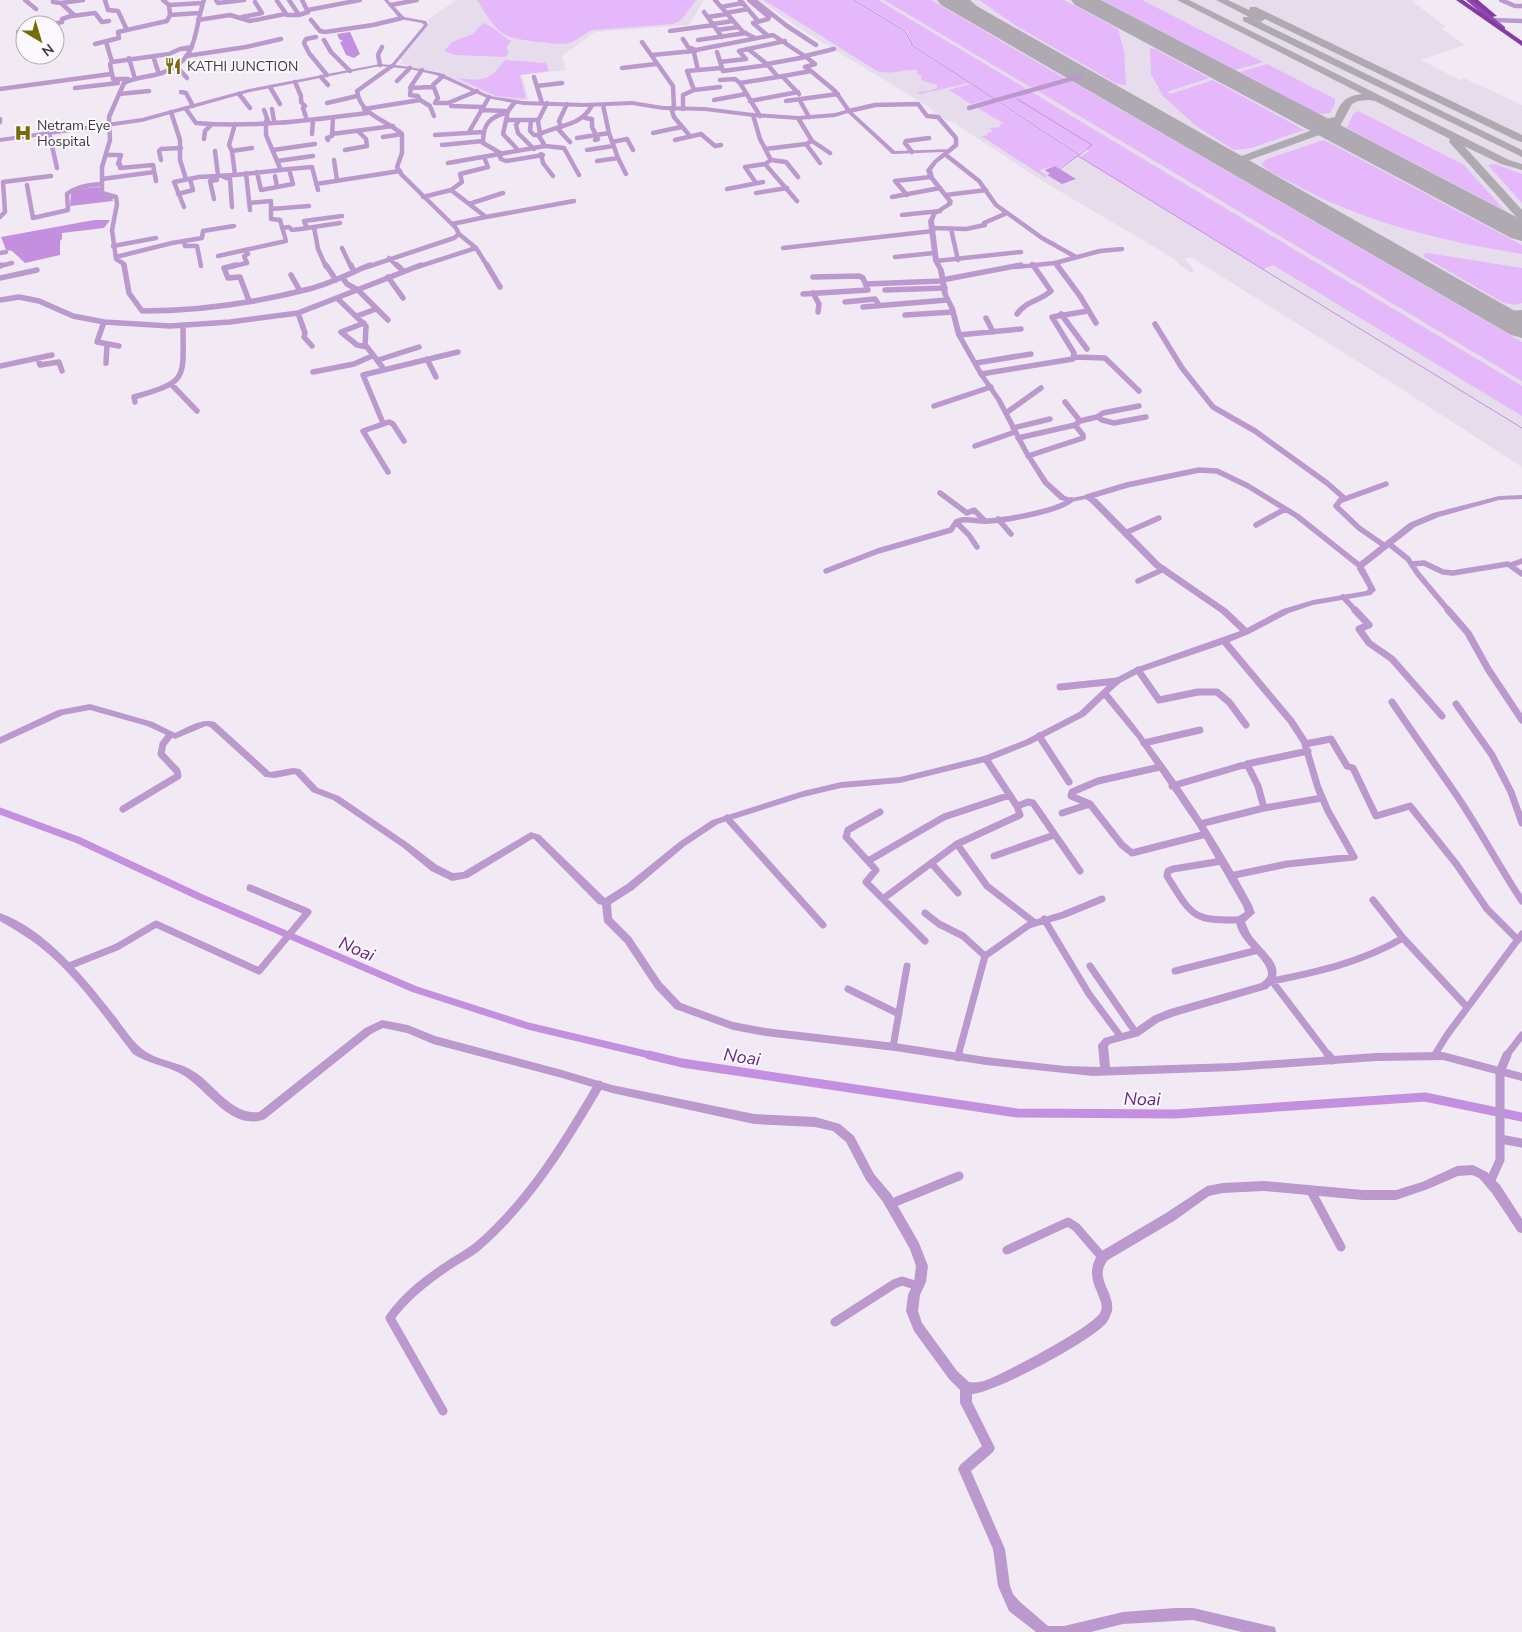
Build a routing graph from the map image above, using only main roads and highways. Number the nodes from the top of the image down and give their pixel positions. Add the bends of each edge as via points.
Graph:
1 (1459, 0) edge
2 (1469, 0) edge
3 (1474, 0) edge
4 (1496, 20) junction
5 (1501, 28) junction
6 (1522, 38) edge
7 (1522, 44) edge

1 - 5 highway
2 - 4 main road
3 - 4 highway
4 - 5 main road
4 - 6 highway
5 - 7 highway

